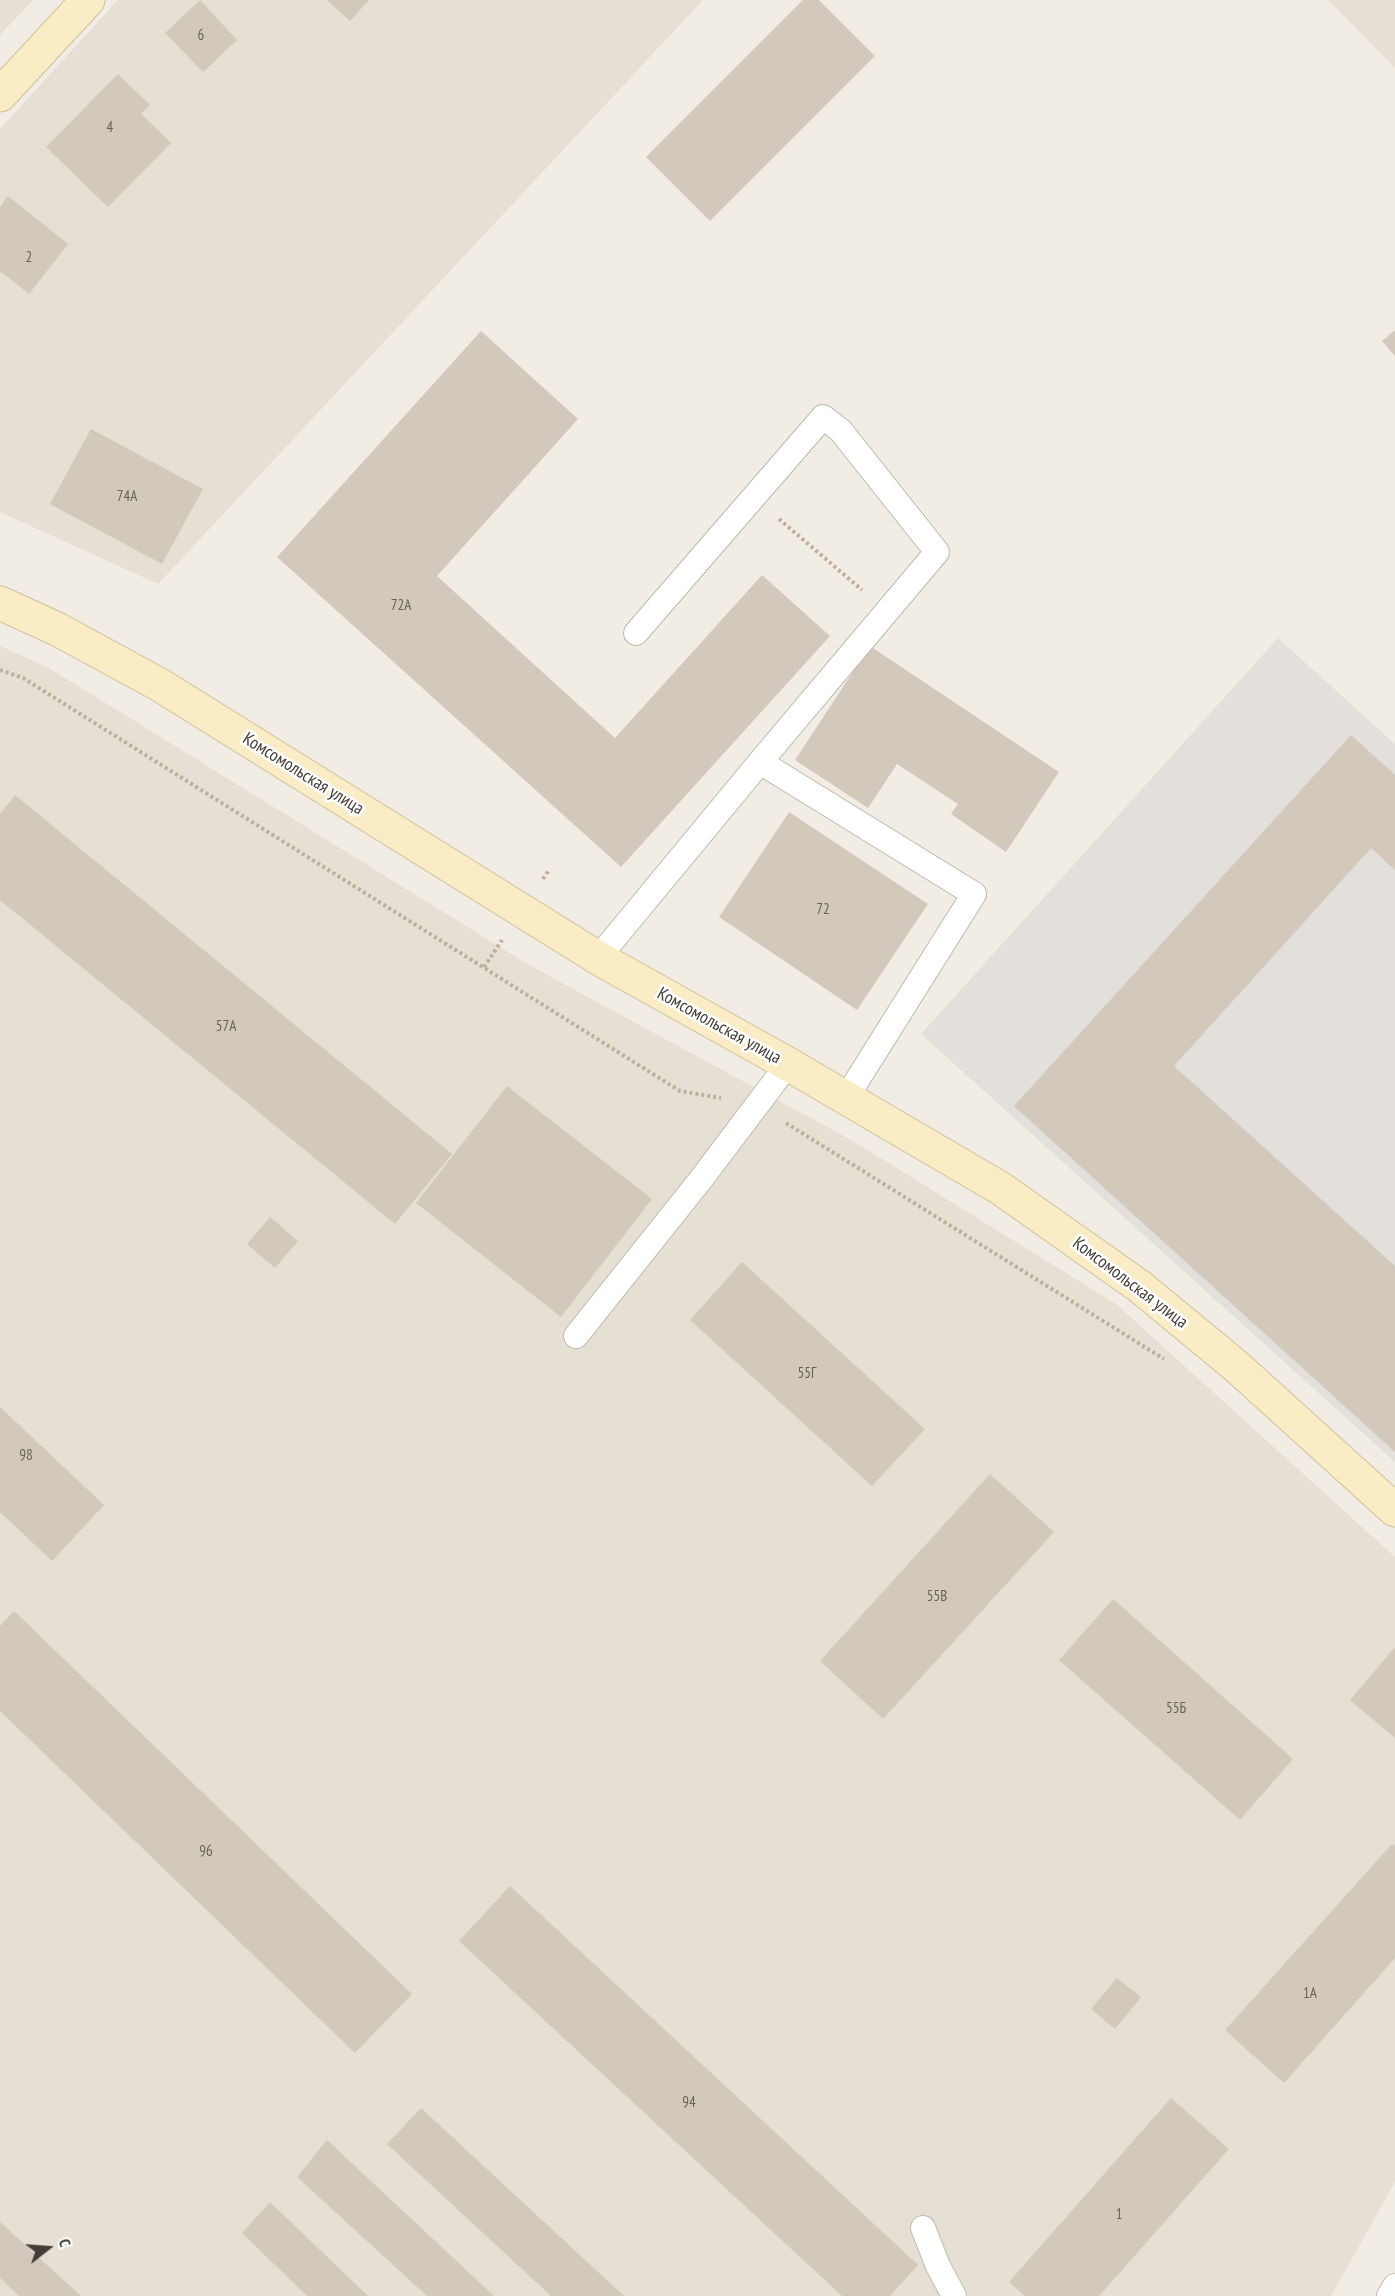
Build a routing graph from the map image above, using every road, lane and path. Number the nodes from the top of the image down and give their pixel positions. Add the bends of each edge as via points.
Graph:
1 (88, 0) edge
2 (0, 95) edge
3 (753, 498) junction
4 (0, 603) edge
5 (888, 612) junction
6 (636, 633) dead end
7 (0, 670) edge
8 (760, 762) junction
9 (598, 958) junction
10 (788, 1064) junction
11 (846, 1098) junction
12 (758, 1105) junction
13 (576, 1336) dead end
14 (1167, 1361) dead end
15 (1395, 1509) edge
16 (923, 2228) dead end
17 (1395, 2286) edge
18 (954, 2296) edge
19 (1389, 2296) edge

1 - 2 street
3 - 5 path
3 - 5 lane via 823,417 841,430 937,552
3 - 6 lane
4 - 9 street, Комсомольская улица via 160,685
5 - 8 lane
7 - 12 path via 23,678 680,1091
8 - 9 lane
8 - 11 lane via 974,894
9 - 10 street, Комсомольская улица
10 - 11 street, Комсомольская улица
10 - 12 lane
11 - 15 street, Комсомольская улица via 1000,1188 1139,1286 1236,1366
12 - 13 lane
12 - 14 path
16 - 18 lane
17 - 19 lane

